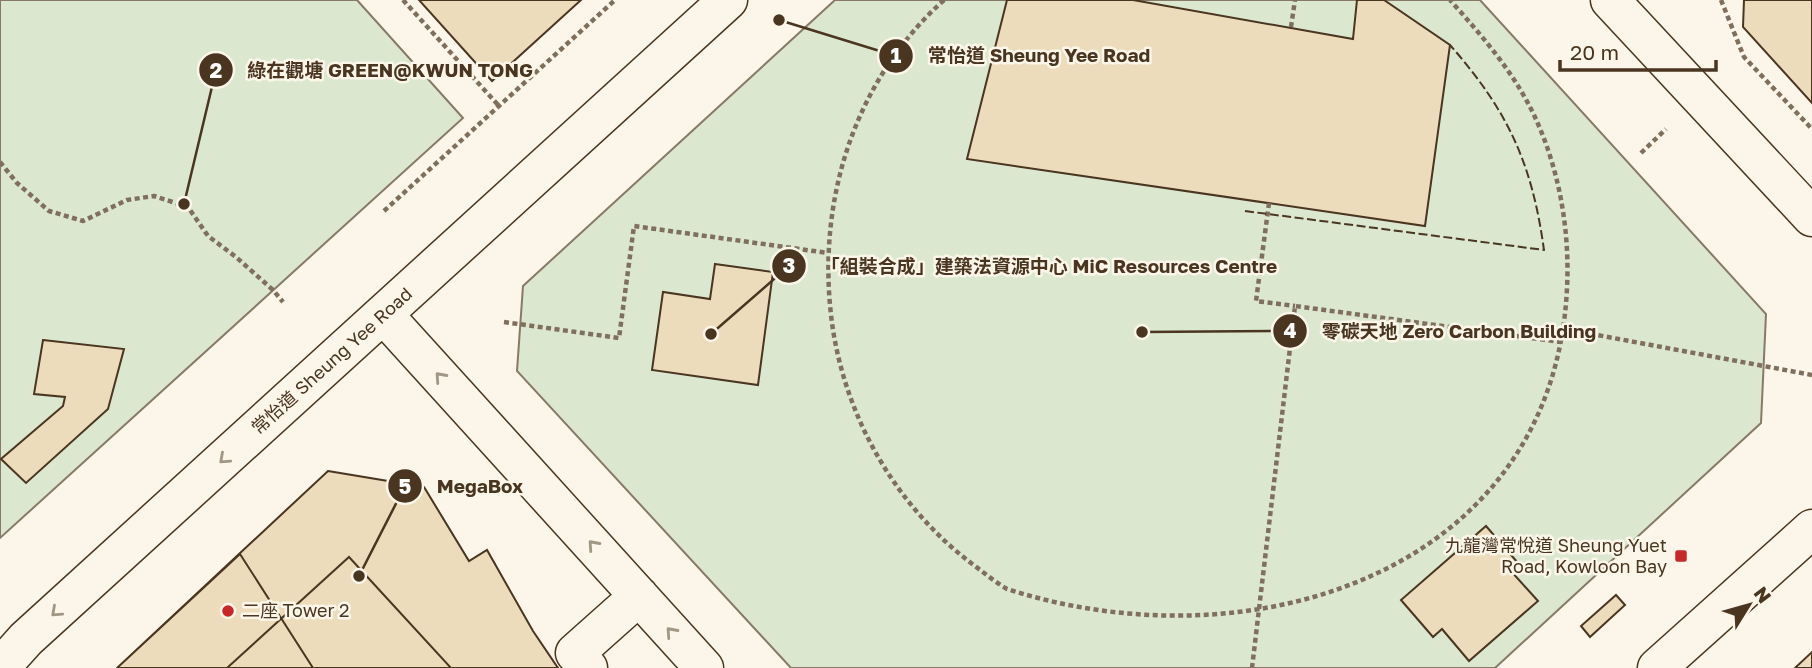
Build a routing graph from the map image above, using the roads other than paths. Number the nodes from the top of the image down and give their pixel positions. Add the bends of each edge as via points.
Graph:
1 (728, 0) edge
2 (1610, 0) edge
3 (1812, 217) edge
4 (383, 314) junction
5 (1812, 529) edge
6 (639, 596) junction
7 (574, 663) edge
8 (0, 668) edge
9 (704, 668) edge
10 (1657, 668) edge

1 - 4 street, 常怡道 Sheung Yee Road
2 - 3 street
6 -> 4 street
4 -> 8 street, 常怡道 Sheung Yee Road via 26,639
5 - 10 street
6 - 7 street
9 -> 6 street

